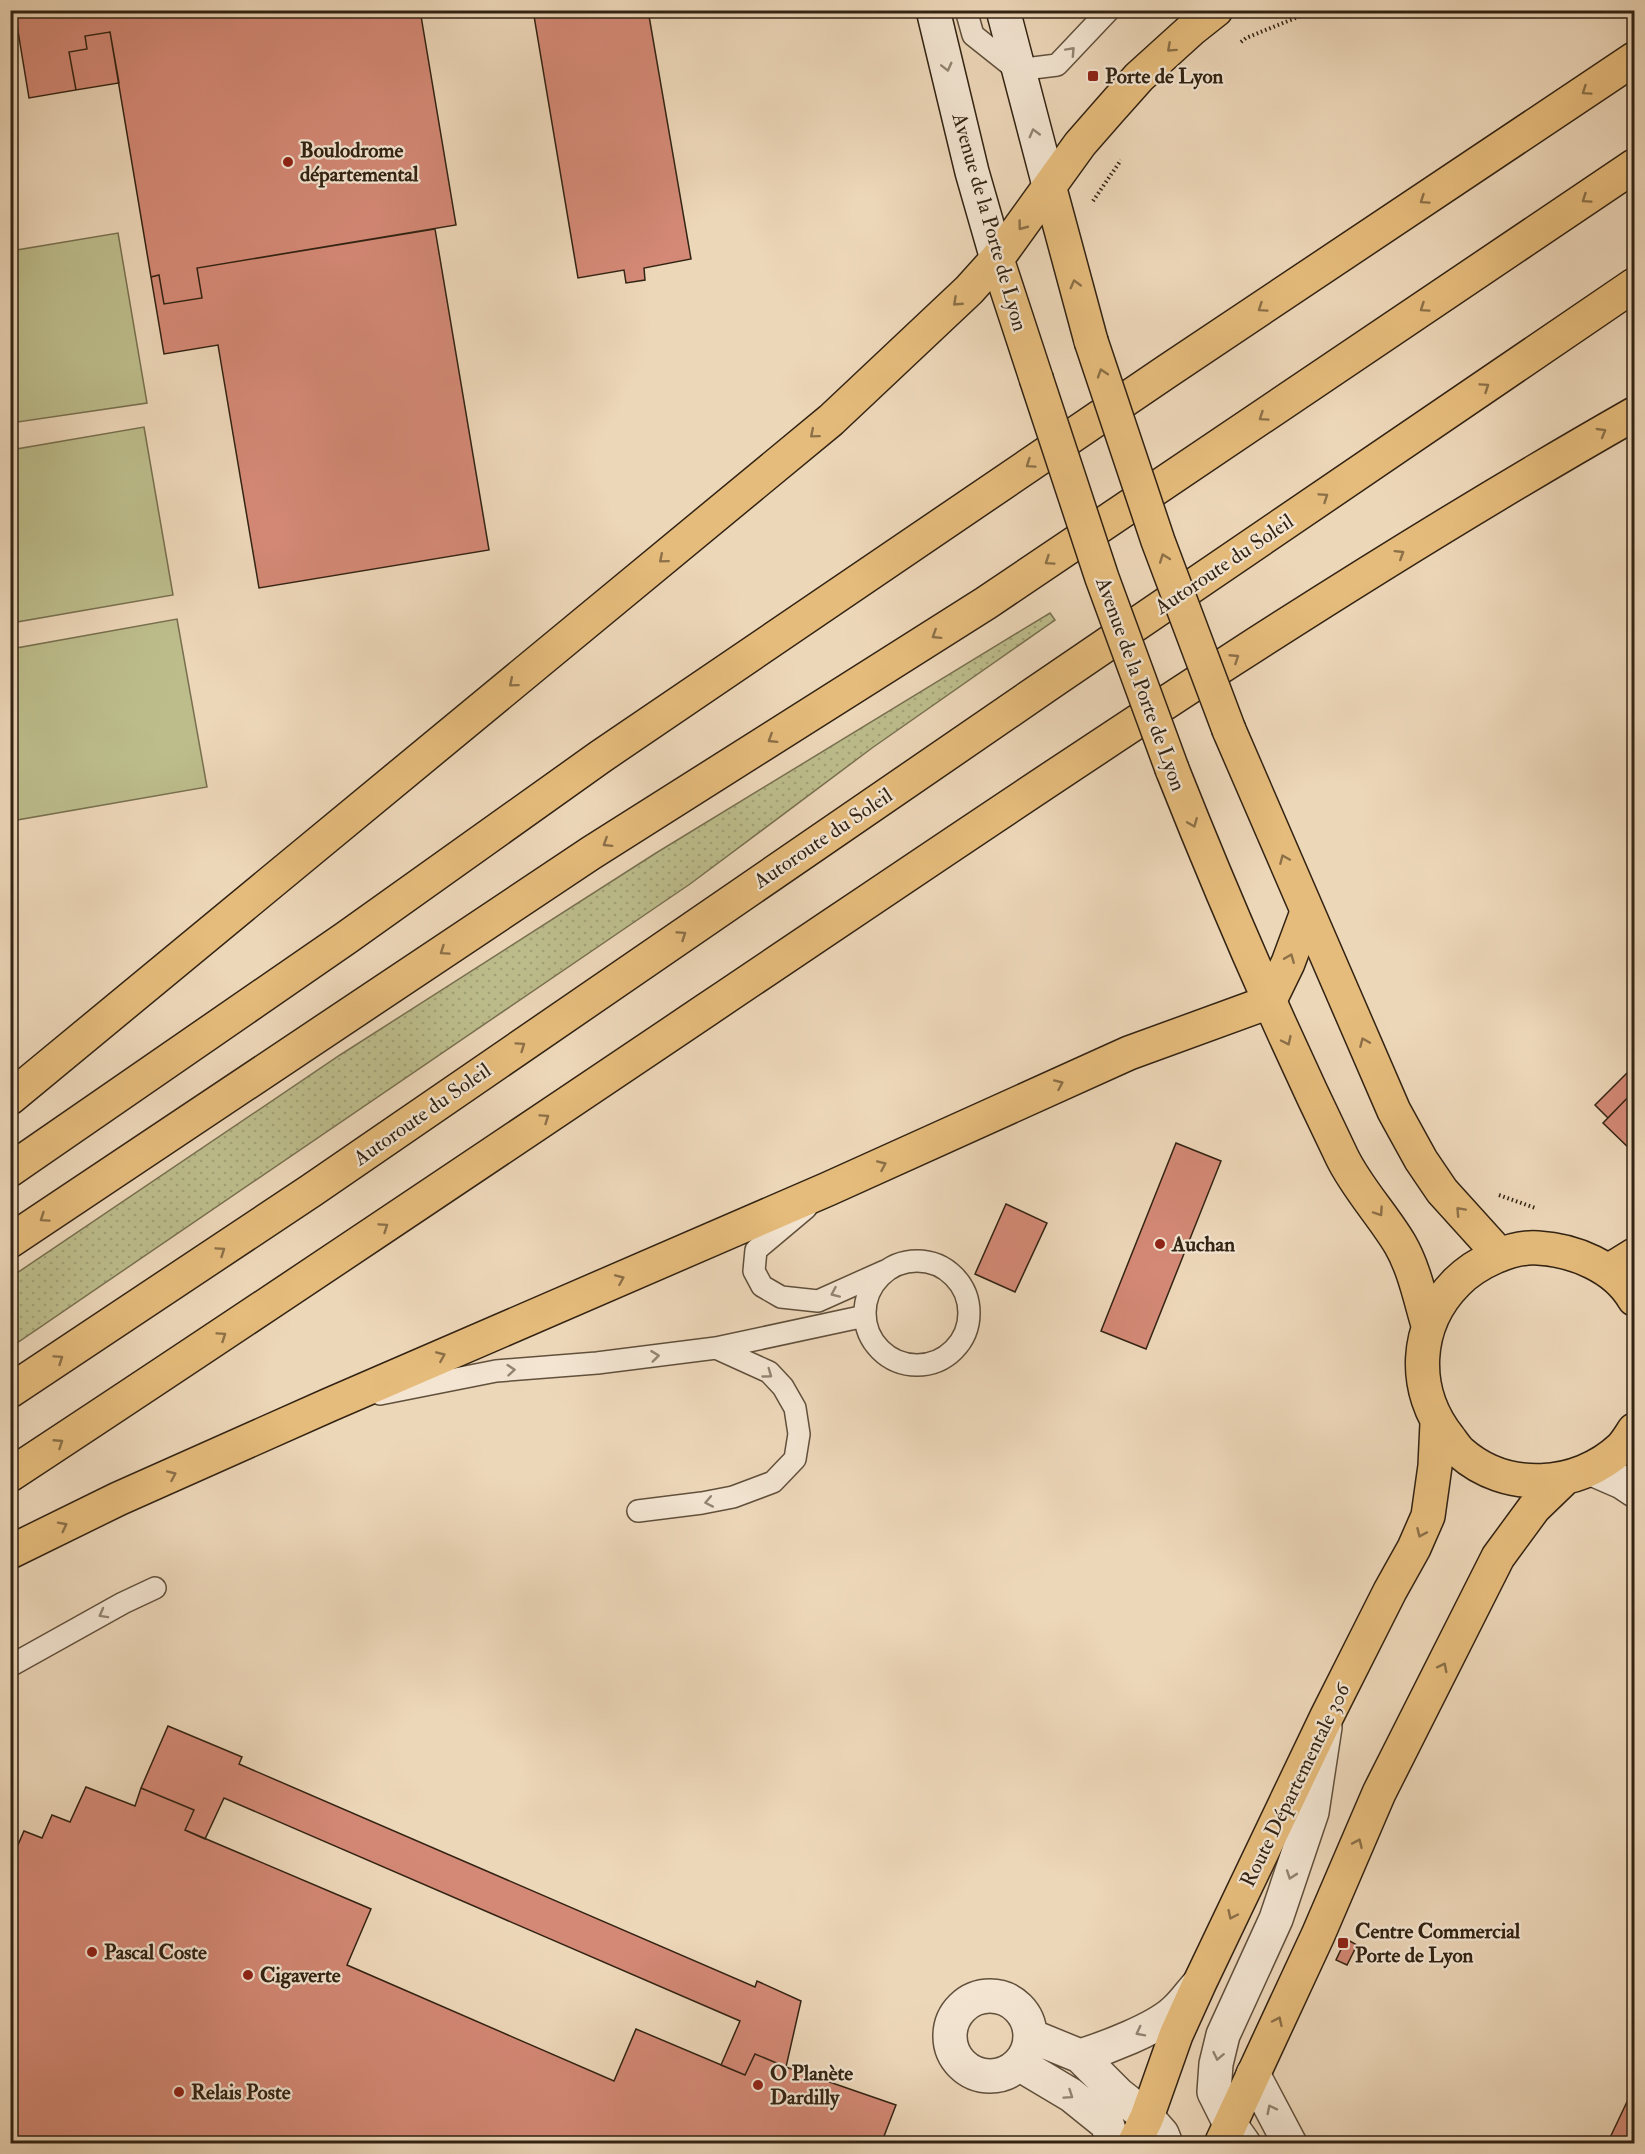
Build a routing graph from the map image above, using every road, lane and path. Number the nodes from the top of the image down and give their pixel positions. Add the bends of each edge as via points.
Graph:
1 (933, 10) edge
2 (966, 10) edge
3 (1003, 10) edge
4 (1109, 10) edge
5 (1216, 10) edge
6 (1315, 10) edge
7 (1238, 45) dead end
8 (1635, 59) edge
9 (1017, 70) junction
10 (1122, 158) dead end
11 (1635, 166) edge
12 (1050, 189) junction
13 (1089, 207) dead end
14 (997, 259) junction
15 (1635, 285) edge
16 (1635, 414) edge
17 (1307, 912) junction
18 (1269, 1002) junction
19 (10, 1098) edge
20 (10, 1170) edge
21 (828, 1189) junction
22 (10, 1241) edge
23 (1499, 1254) junction
24 (1621, 1263) edge
25 (888, 1270) junction
26 (1635, 1299) edge
27 (866, 1316) junction
28 (1428, 1325) junction
29 (716, 1348) junction
30 (10, 1391) edge
31 (329, 1405) junction
32 (1437, 1423) junction
33 (1635, 1430) edge
34 (10, 1475) edge
35 (1577, 1475) junction
36 (1635, 1490) edge
37 (638, 1512) dead end
38 (10, 1552) edge
39 (155, 1588) dead end
40 (10, 1666) edge
41 (1327, 1716) junction
42 (1200, 1982) junction
43 (1080, 2056) junction
44 (1253, 2074) junction
45 (1141, 2130) edge
46 (1232, 2137) edge
47 (1114, 2144) edge
48 (1166, 2144) edge
49 (1290, 2144) edge

1 -> 14 street, Avenue de la Porte de Lyon
2 - 9 lane via 973,34
3 - 9 street
9 -> 4 lane via 1057,65
5 -> 12 main road via 1139,77 1080,144
6 - 7 path via 1246,38
8 -> 20 main road via 639,730
12 -> 9 street
10 - 13 path
11 -> 22 main road via 986,603 591,853
12 -> 14 main road
17 -> 12 main road, bridge via 1229,730 1158,541 1092,341
14 -> 18 main road, Avenue de la Porte de Lyon, bridge via 1102,578 1172,769
14 -> 19 main road via 831,420
30 -> 15 main road, Autoroute du Soleil via 312,1190
34 -> 16 main road via 1115,735 1328,599
18 -> 17 main road
23 -> 17 main road via 1442,1191 1421,1160
21 -> 18 main road via 1129,1053
18 -> 28 main road, Avenue de la Porte de Lyon via 1343,1160 1408,1260
25 -> 21 lane via 818,1300 781,1297 762,1286 754,1271 756,1250
31 -> 21 main road
23 - 24 main road via 1536,1247
23 - 28 main road via 1468,1271 1444,1295
24 - 26 main road
25 - 27 lane via 875,1282 867,1298
25 - 27 lane via 917,1262 945,1269 966,1294 969,1309 964,1337 957,1347 933,1363 900,1363 874,1342
27 - 29 lane
28 - 32 main road via 1422,1358 1424,1392
31 -> 29 lane via 496,1371
29 -> 37 lane via 769,1372 783,1387 795,1408 799,1434 795,1459 773,1482 733,1497
38 -> 31 main road via 118,1498
32 - 35 main road via 1460,1452 1490,1472 1526,1482
32 -> 41 main road, Route Départementale 306 via 1428,1516
33 - 35 main road via 1622,1448
35 - 36 street via 1623,1482
44 -> 35 main road via 1379,1793 1498,1557 1534,1508
39 -> 40 lane
41 -> 42 main road, Route Départementale 306
41 -> 46 street via 1312,1812 1276,1919 1223,2035 1216,2064 1214,2092
42 -> 43 street via 1174,2012 1140,2032
42 - 45 main road, Route Départementale 306 via 1172,2044
43 - 45 street via 1118,2094
43 -> 47 street via 1025,2050 1107,2124
44 - 46 main road
49 -> 44 street
45 - 48 street via 1162,2134

